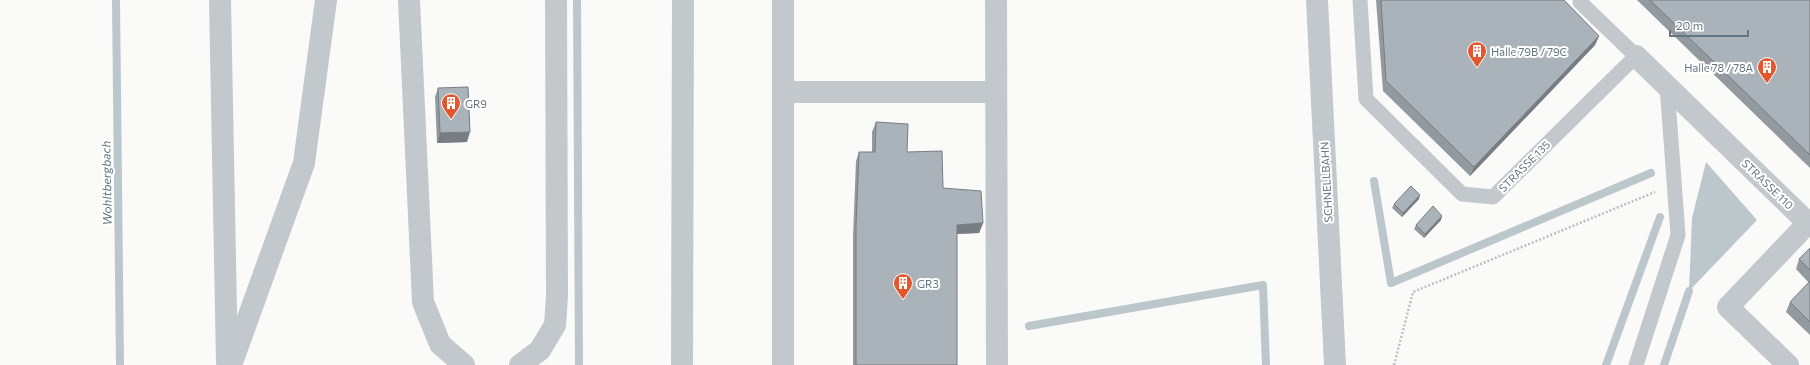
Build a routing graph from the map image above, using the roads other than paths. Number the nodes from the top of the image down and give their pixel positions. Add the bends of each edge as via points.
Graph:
1 (220, 0) edge
2 (326, 0) edge
3 (408, 0) edge
4 (556, 0) edge
5 (684, 0) edge
6 (783, 0) edge
7 (996, 0) edge
8 (1317, 0) edge
9 (1360, 0) edge
10 (1582, 0) edge
11 (1636, 56) junction
12 (1667, 86) junction
13 (783, 92) junction
14 (996, 92) junction
15 (227, 365) edge
16 (231, 365) edge
17 (464, 365) edge
18 (520, 365) edge
19 (682, 365) edge
20 (783, 365) edge
21 (997, 365) edge
22 (1335, 365) edge
23 (1636, 365) edge
24 (1788, 365) edge

1 - 15 street
2 - 16 street via 304,163
3 - 17 street via 423,302 440,344
4 - 18 street via 555,325 540,350
5 - 19 street
6 - 13 street
7 - 14 street
8 - 22 street, SCHNELLBAHN
9 - 11 lane, STRASSE 135 via 1366,99 1462,194 1492,197
10 - 11 lane via 1580,2
11 - 12 street, STRASSE 110
12 - 23 lane via 1678,235
12 - 24 street, STRASSE 110 via 1808,223 1728,307
13 - 14 street
13 - 20 street
14 - 21 street

